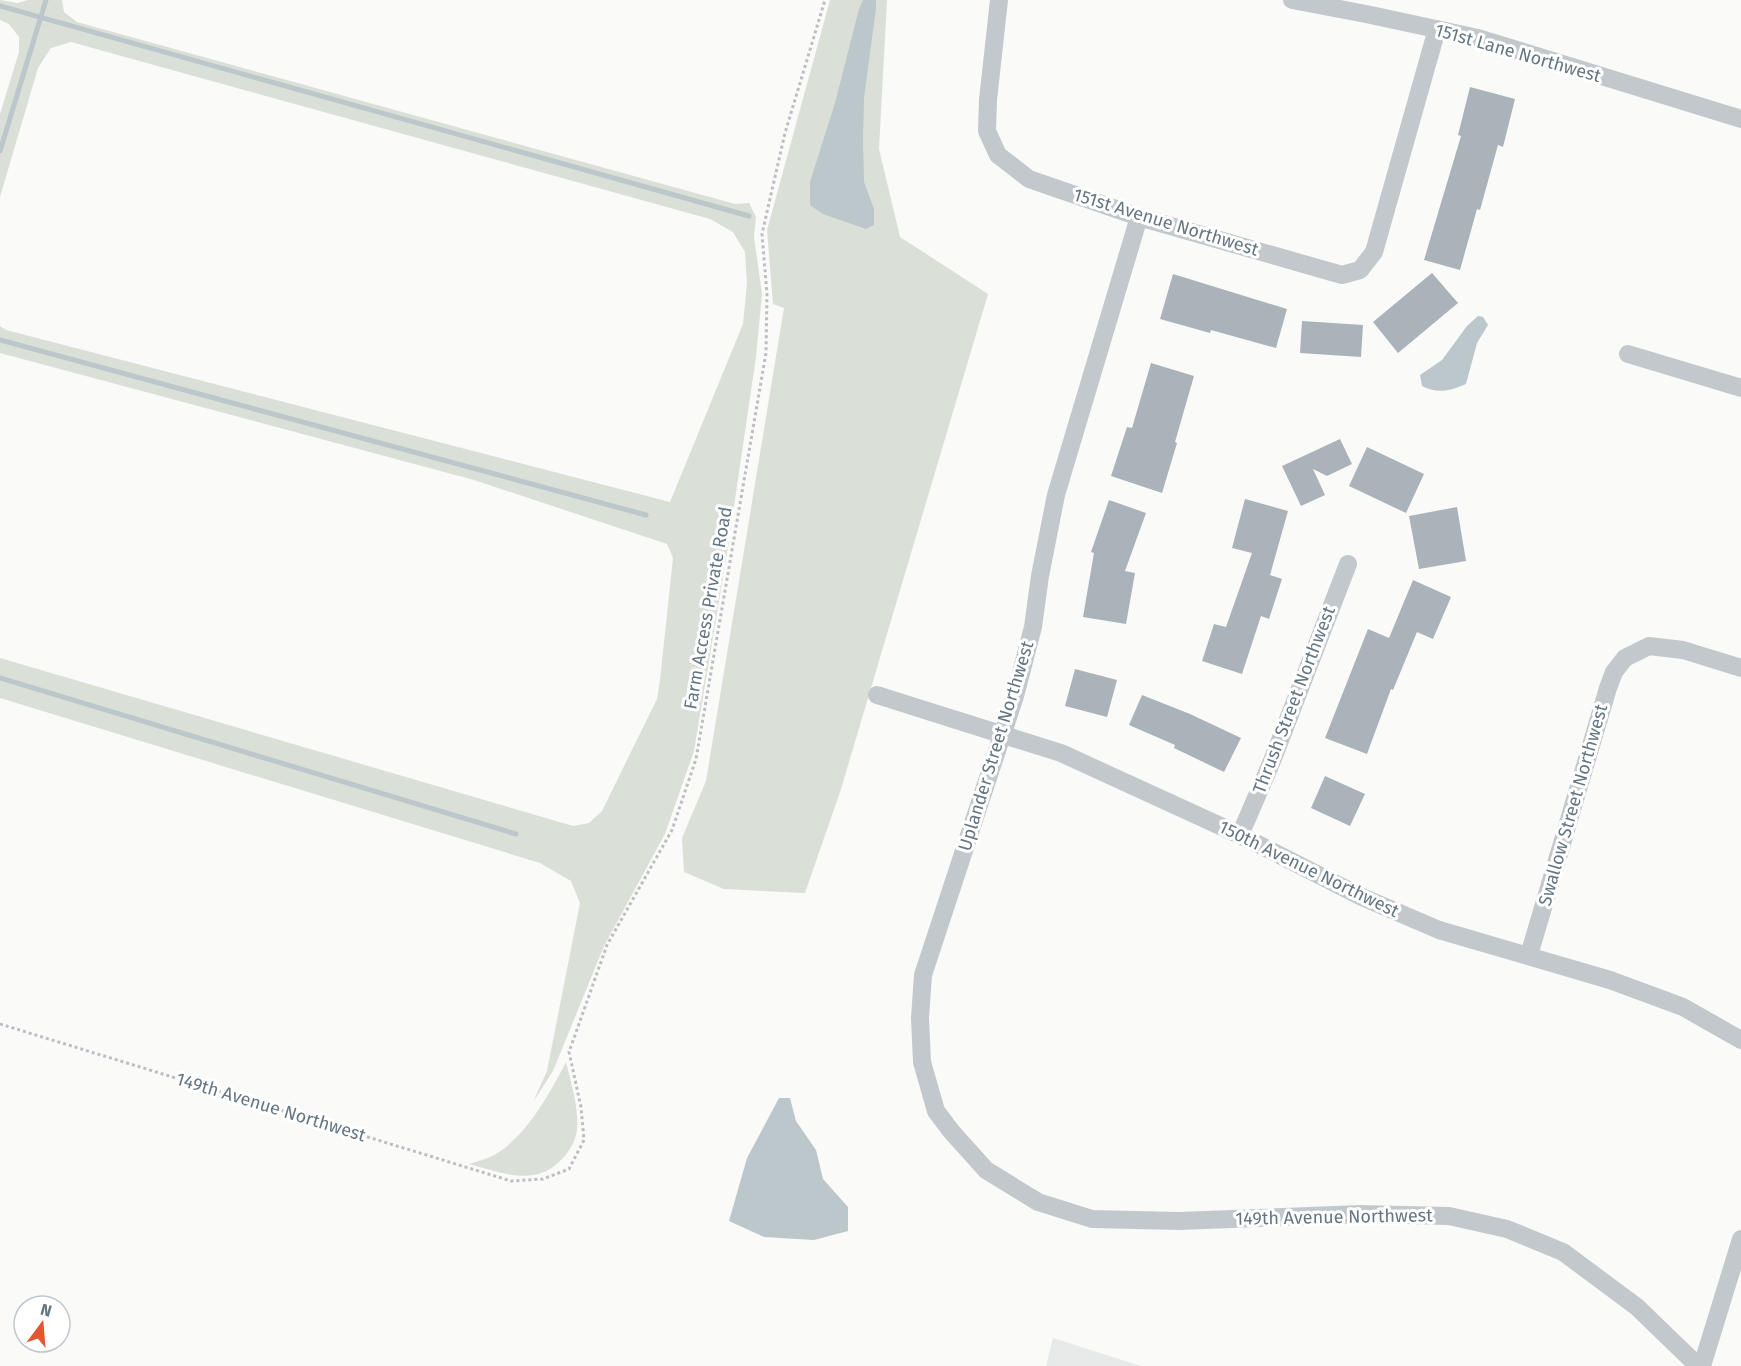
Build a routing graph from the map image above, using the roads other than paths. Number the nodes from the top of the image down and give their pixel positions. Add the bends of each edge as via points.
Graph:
1 (999, 0) edge
2 (1292, 0) edge
3 (1437, 29) junction
4 (1741, 119) edge
5 (1139, 217) junction
6 (1628, 354) dead end
7 (1741, 388) edge
8 (1348, 564) dead end
9 (1741, 668) edge
10 (877, 695) dead end
11 (1002, 735) junction
12 (1240, 835) junction
13 (1529, 955) junction
14 (1741, 1040) edge
15 (951, 1131) joint
16 (1741, 1239) edge
17 (1700, 1366) edge

1 - 5 street, 151st Avenue Northwest via 987,130 998,155 1029,179
2 - 3 street, 151st Lane Northwest
3 - 4 street, 151st Lane Northwest via 1478,38
3 - 5 street, 151st Avenue Northwest via 1374,252 1360,270 1342,275
5 - 11 street, Uplander Street Northwest via 1056,495 1033,627
6 - 7 street
8 - 12 street, Thrush Street Northwest
9 - 13 street, Swallow Street Northwest via 1683,650 1649,646 1625,658 1614,672
10 - 11 street, 150th Avenue Northwest
11 - 12 street, 150th Avenue Northwest via 1062,753
11 - 15 street, Uplander Street Northwest via 923,975 922,1062 936,1111
12 - 13 street, 150th Avenue Northwest via 1362,897 1439,930
13 - 14 street, 150th Avenue Northwest via 1683,1007
15 - 17 street, 149th Avenue Northwest via 986,1170 1038,1202 1092,1219 1449,1216 1507,1229 1563,1252 1637,1307
16 - 17 street

